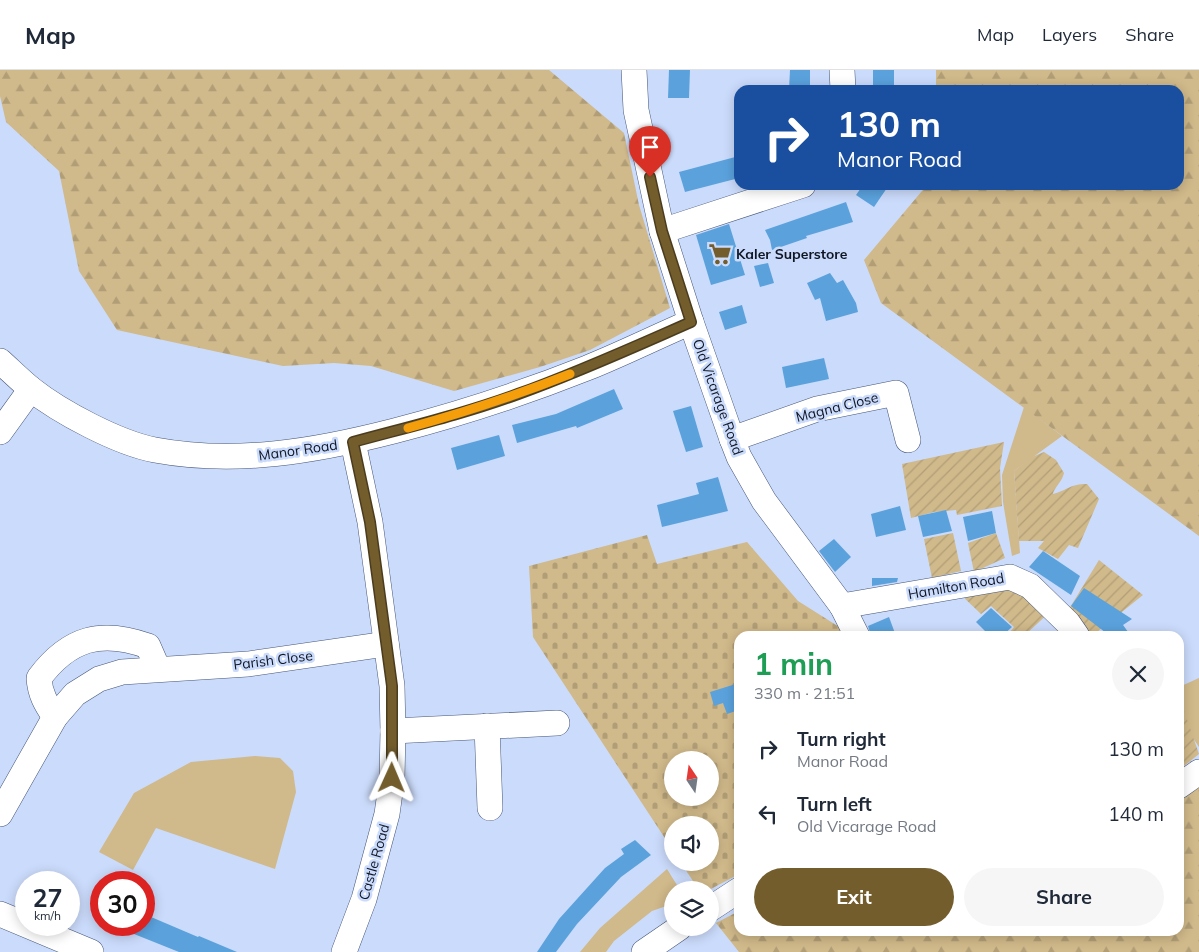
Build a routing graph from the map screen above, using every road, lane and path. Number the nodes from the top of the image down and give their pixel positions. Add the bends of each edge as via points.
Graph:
1 (634, 70) edge
2 (842, 70) edge
3 (843, 85) edge
4 (789, 190) edge
5 (662, 231) junction
6 (691, 322) junction
7 (0, 361) edge
8 (31, 389) junction
9 (0, 432) edge
10 (732, 439) junction
11 (908, 440) dead end
12 (353, 442) junction
13 (842, 606) junction
14 (854, 631) edge
15 (1073, 631) edge
16 (386, 644) junction
17 (158, 669) junction
18 (55, 717) junction
19 (557, 723) dead end
20 (487, 726) junction
21 (393, 731) junction
22 (1199, 772) edge
23 (1184, 782) edge
24 (490, 808) dead end
25 (0, 814) edge
26 (734, 893) edge
27 (719, 903) edge
28 (0, 914) edge
29 (667, 936) edge
30 (91, 952) edge
31 (344, 952) edge
32 (644, 952) edge

1 - 5 street, Old Vicarage Road via 636,110
2 - 3 street
4 - 5 street
5 - 6 street, Old Vicarage Road
6 - 10 street, Old Vicarage Road
6 - 12 street, Manor Road via 516,395
7 - 8 street, Manor Road
8 - 9 street
8 - 12 street, Manor Road via 75,418 154,450 206,457 237,457 299,452
10 - 11 street, Magna Close via 817,409 896,393
10 - 13 street, Old Vicarage Road via 764,502
12 - 16 street, Castle Road via 370,522
13 - 14 street, Old Vicarage Road
13 - 15 street, Hamilton Road via 1010,577 1030,586
16 - 17 street, Parish Close via 248,664
16 - 21 street, Castle Road via 392,686
17 - 18 street, Parish Close via 122,672 99,679 75,694
17 - 18 street via 148,646 128,639 86,640 52,661 39,678 40,690
18 - 25 street, Parish Close
19 - 20 street
20 - 21 street
20 - 24 street
21 - 31 street, Castle Road via 388,814 364,899
22 - 23 street
26 - 27 street
28 - 30 street
29 - 32 street

